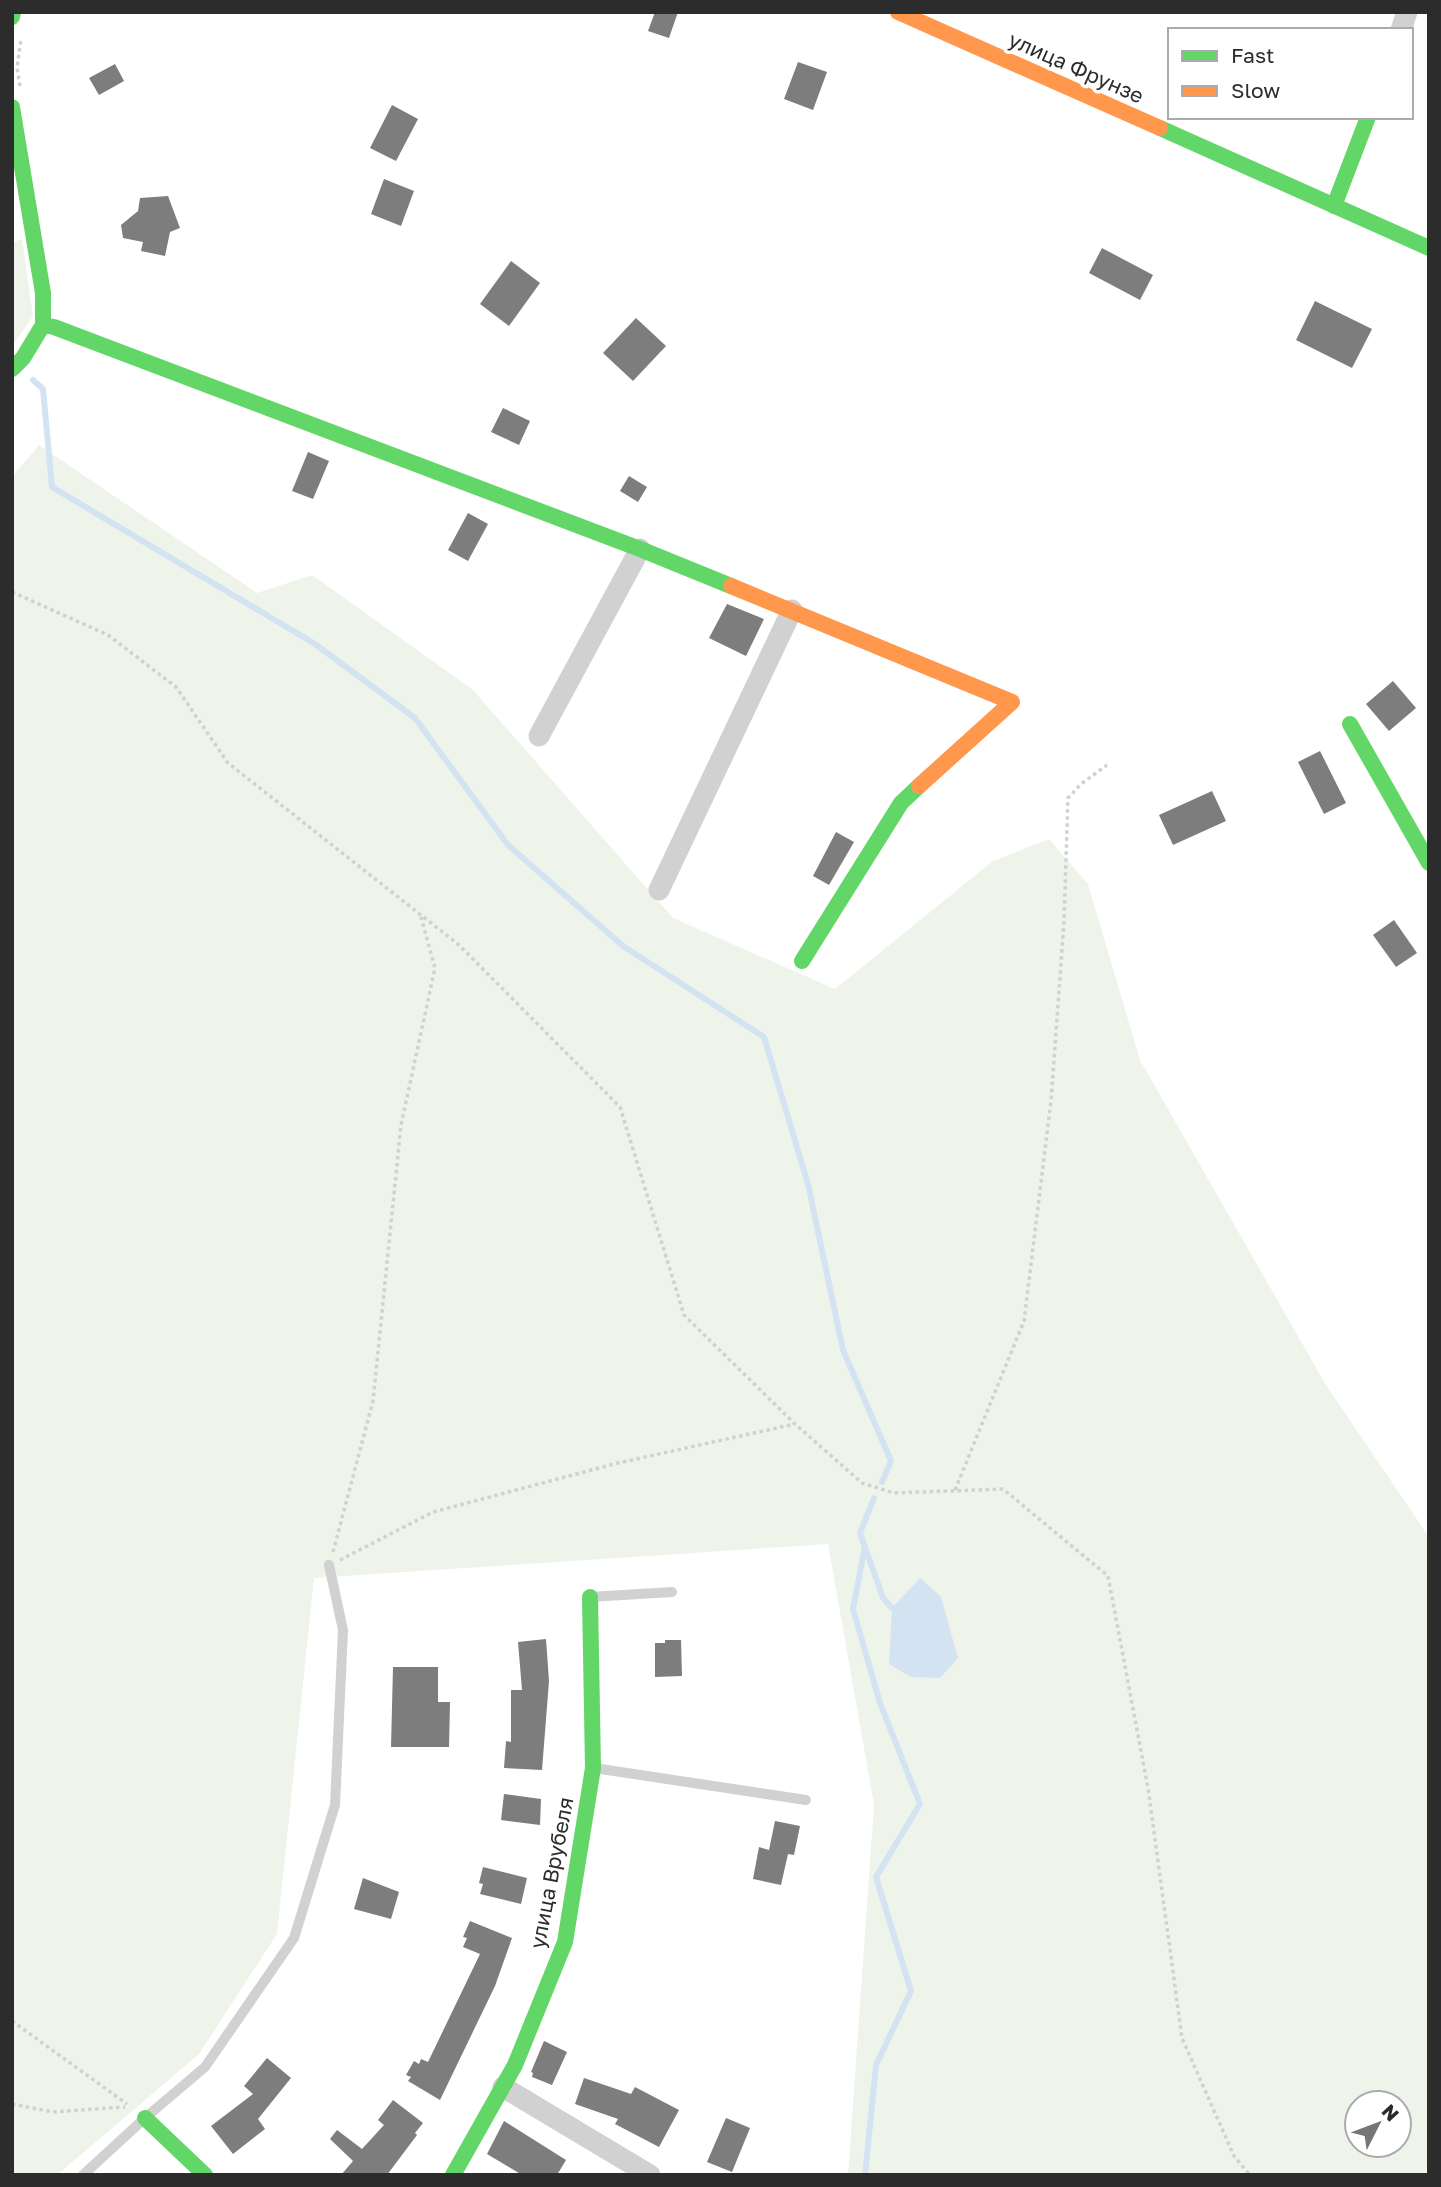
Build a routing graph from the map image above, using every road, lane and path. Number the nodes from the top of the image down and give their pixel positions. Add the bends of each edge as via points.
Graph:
1 (898, 12) edge
2 (12, 107) edge
3 (1367, 119) edge
4 (1334, 206) junction
5 (1429, 248) edge
6 (43, 325) junction
7 (12, 369) edge
8 (640, 549) junction
9 (12, 592) edge
10 (792, 610) junction
11 (1350, 724) dead end
12 (539, 736) dead end
13 (1107, 765) dead end
14 (1429, 863) edge
15 (659, 890) dead end
16 (421, 915) junction
17 (802, 961) dead end
18 (795, 1424) junction
19 (955, 1490) junction
20 (329, 1565) junction
21 (671, 1592) dead end
22 (590, 1597) joint
23 (593, 1768) junction
24 (806, 1800) dead end
25 (12, 2021) edge
26 (503, 2087) junction
27 (12, 2104) edge
28 (145, 2118) junction
29 (83, 2175) edge
30 (205, 2175) edge
31 (453, 2175) edge
32 (650, 2175) edge
33 (1250, 2175) edge

1 - 4 street, улица Фрунзе
2 - 6 street via 43,293
3 - 4 street
4 - 5 street, улица Фрунзе
6 - 7 street
6 - 8 street
8 - 10 street
8 - 12 street
9 - 16 path via 108,635 176,687 228,763
10 - 15 street
10 - 17 street via 1012,702 901,803
11 - 14 street
13 - 19 path via 1068,798 1051,1101 1024,1321
16 - 18 path via 459,945 620,1107 684,1315
16 - 20 path via 435,968 401,1125 373,1401
18 - 19 path via 862,1483 894,1493
18 - 20 path via 618,1463 433,1512
19 - 33 path via 1003,1489 1108,1576 1148,1788 1182,2038 1234,2156
20 - 28 lane via 343,1630 335,1805 293,1938 205,2067
21 - 22 lane
22 - 23 street, улица Врубеля
23 - 24 lane
23 - 26 street, улица Врубеля via 565,1942
25 - 27 path via 131,2107 53,2112
26 - 31 street, улица Врубеля
26 - 32 street
28 - 29 lane
28 - 30 street

